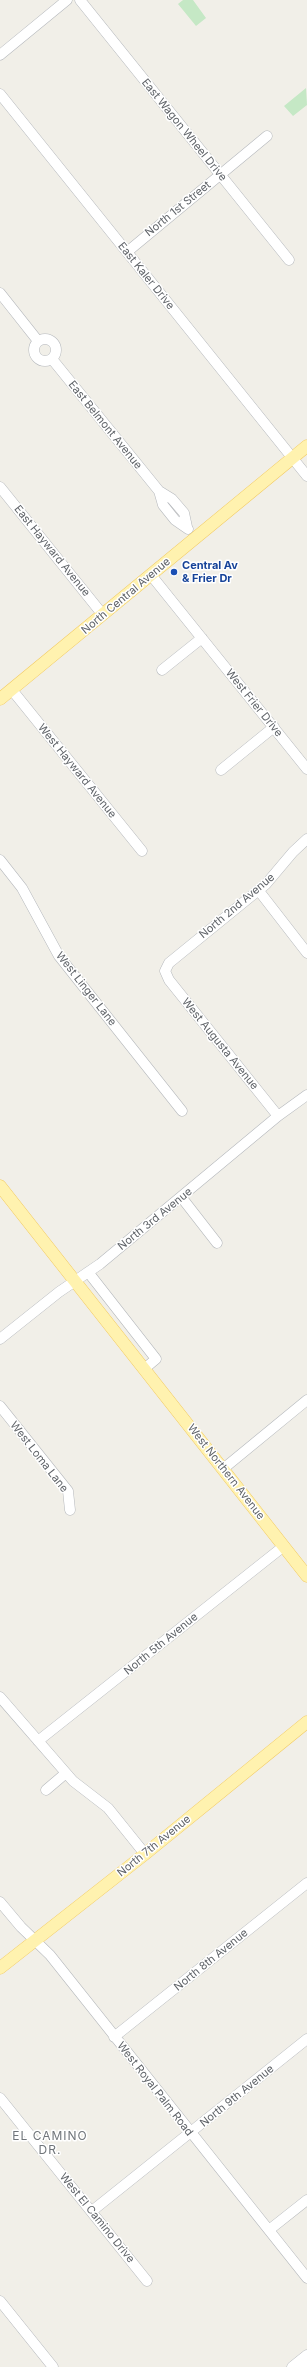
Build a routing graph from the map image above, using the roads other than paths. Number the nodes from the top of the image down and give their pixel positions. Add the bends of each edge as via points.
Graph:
1 (67, 0) edge
2 (80, 0) edge
3 (0, 55) edge
4 (0, 94) edge
5 (267, 136) dead end
6 (220, 175) junction
7 (127, 252) junction
8 (288, 260) dead end
9 (0, 293) edge
10 (38, 341) junction
11 (52, 358) junction
12 (307, 446) edge
13 (292, 458) junction
14 (307, 476) edge
15 (0, 487) edge
16 (195, 538) junction
17 (151, 575) junction
18 (104, 615) junction
19 (202, 638) junction
20 (162, 670) dead end
21 (12, 690) junction
22 (0, 699) edge
23 (274, 727) junction
24 (307, 769) edge
25 (221, 770) dead end
26 (307, 839) edge
27 (142, 851) dead end
28 (0, 860) edge
29 (259, 891) junction
30 (307, 953) edge
31 (165, 971) joint
32 (307, 1096) edge
33 (182, 1111) dead end
34 (278, 1116) junction
35 (0, 1186) edge
36 (182, 1198) junction
37 (217, 1243) dead end
38 (88, 1272) junction
39 (75, 1281) junction
40 (0, 1339) edge
41 (144, 1369) junction
42 (307, 1400) edge
43 (0, 1406) edge
44 (223, 1469) junction
45 (70, 1510) dead end
46 (284, 1546) junction
47 (307, 1576) edge
48 (0, 1697) edge
49 (307, 1722) edge
50 (38, 1741) junction
51 (66, 1773) junction
52 (46, 1790) dead end
53 (145, 1854) junction
54 (307, 1883) edge
55 (0, 1902) edge
56 (36, 1940) junction
57 (0, 1968) edge
58 (114, 2037) junction
59 (307, 2040) edge
60 (0, 2098) edge
61 (190, 2133) junction
62 (307, 2200) edge
63 (92, 2211) junction
64 (270, 2230) junction
65 (307, 2278) edge
66 (147, 2281) dead end
67 (0, 2301) edge
68 (307, 2355) edge
69 (307, 2364) edge
70 (53, 2367) edge
71 (292, 2367) edge
72 (304, 2367) edge

1 - 3 street
2 - 6 street, East Wagon Wheel Drive
4 - 7 street, East Kaler Drive
5 - 6 street, North 1st Street
6 - 7 street, North 1st Street
6 - 8 street, East Wagon Wheel Drive
7 - 13 street, East Kaler Drive
9 - 10 street
10 - 11 street via 34,349 35,355 40,360
10 - 11 street via 47,338 53,341 56,353
11 - 16 street, East Belmont Avenue via 159,491 163,505
12 - 13 main road, North Central Avenue
13 - 14 street, East Kaler Drive
13 - 16 main road, North Central Avenue
15 - 18 street, East Hayward Avenue
16 - 17 main road, North Central Avenue
17 - 18 main road, North Central Avenue
17 - 19 street, West Frier Drive
18 - 21 main road, North Central Avenue
19 - 20 street
19 - 23 street, West Frier Drive
21 - 22 main road, North Central Avenue
21 - 27 street, West Hayward Avenue
23 - 24 street, West Frier Drive
23 - 25 street
26 - 29 street, North 2nd Avenue
28 - 33 street, West Linger Lane via 22,888 59,956
29 - 30 street
29 - 31 street, North 2nd Avenue via 169,963
31 - 34 street, West Augusta Avenue via 169,980
32 - 34 street, North 3rd Avenue
34 - 36 street, North 3rd Avenue
35 - 39 main road, West Northern Avenue
36 - 37 street
36 - 38 street, North 3rd Avenue
38 - 39 street, North 3rd Avenue
38 - 41 street via 156,1359
39 - 40 street, North 3rd Avenue
39 - 41 main road, West Northern Avenue
41 - 44 main road, West Northern Avenue
42 - 44 street
43 - 45 street, West Loma Lane via 68,1491
44 - 46 main road, West Northern Avenue
46 - 47 main road, West Northern Avenue
46 - 50 street, North 5th Avenue
48 - 50 street
49 - 53 main road, North 7th Avenue
50 - 51 street
51 - 52 street
51 - 53 street via 87,1794 108,1808
53 - 56 main road, North 7th Avenue
54 - 58 street, North 8th Avenue
55 - 56 street, West Royal Palm Road
56 - 57 main road, North 7th Avenue
56 - 58 street, West Royal Palm Road
58 - 61 street, West Royal Palm Road
59 - 61 street, North 9th Avenue
60 - 63 street, West El Camino Drive
61 - 63 street, North 9th Avenue
61 - 64 street, West Royal Palm Road
62 - 64 street
63 - 66 street, West El Camino Drive
64 - 65 street, West Royal Palm Road
67 - 70 street
68 - 71 street
69 - 72 street

